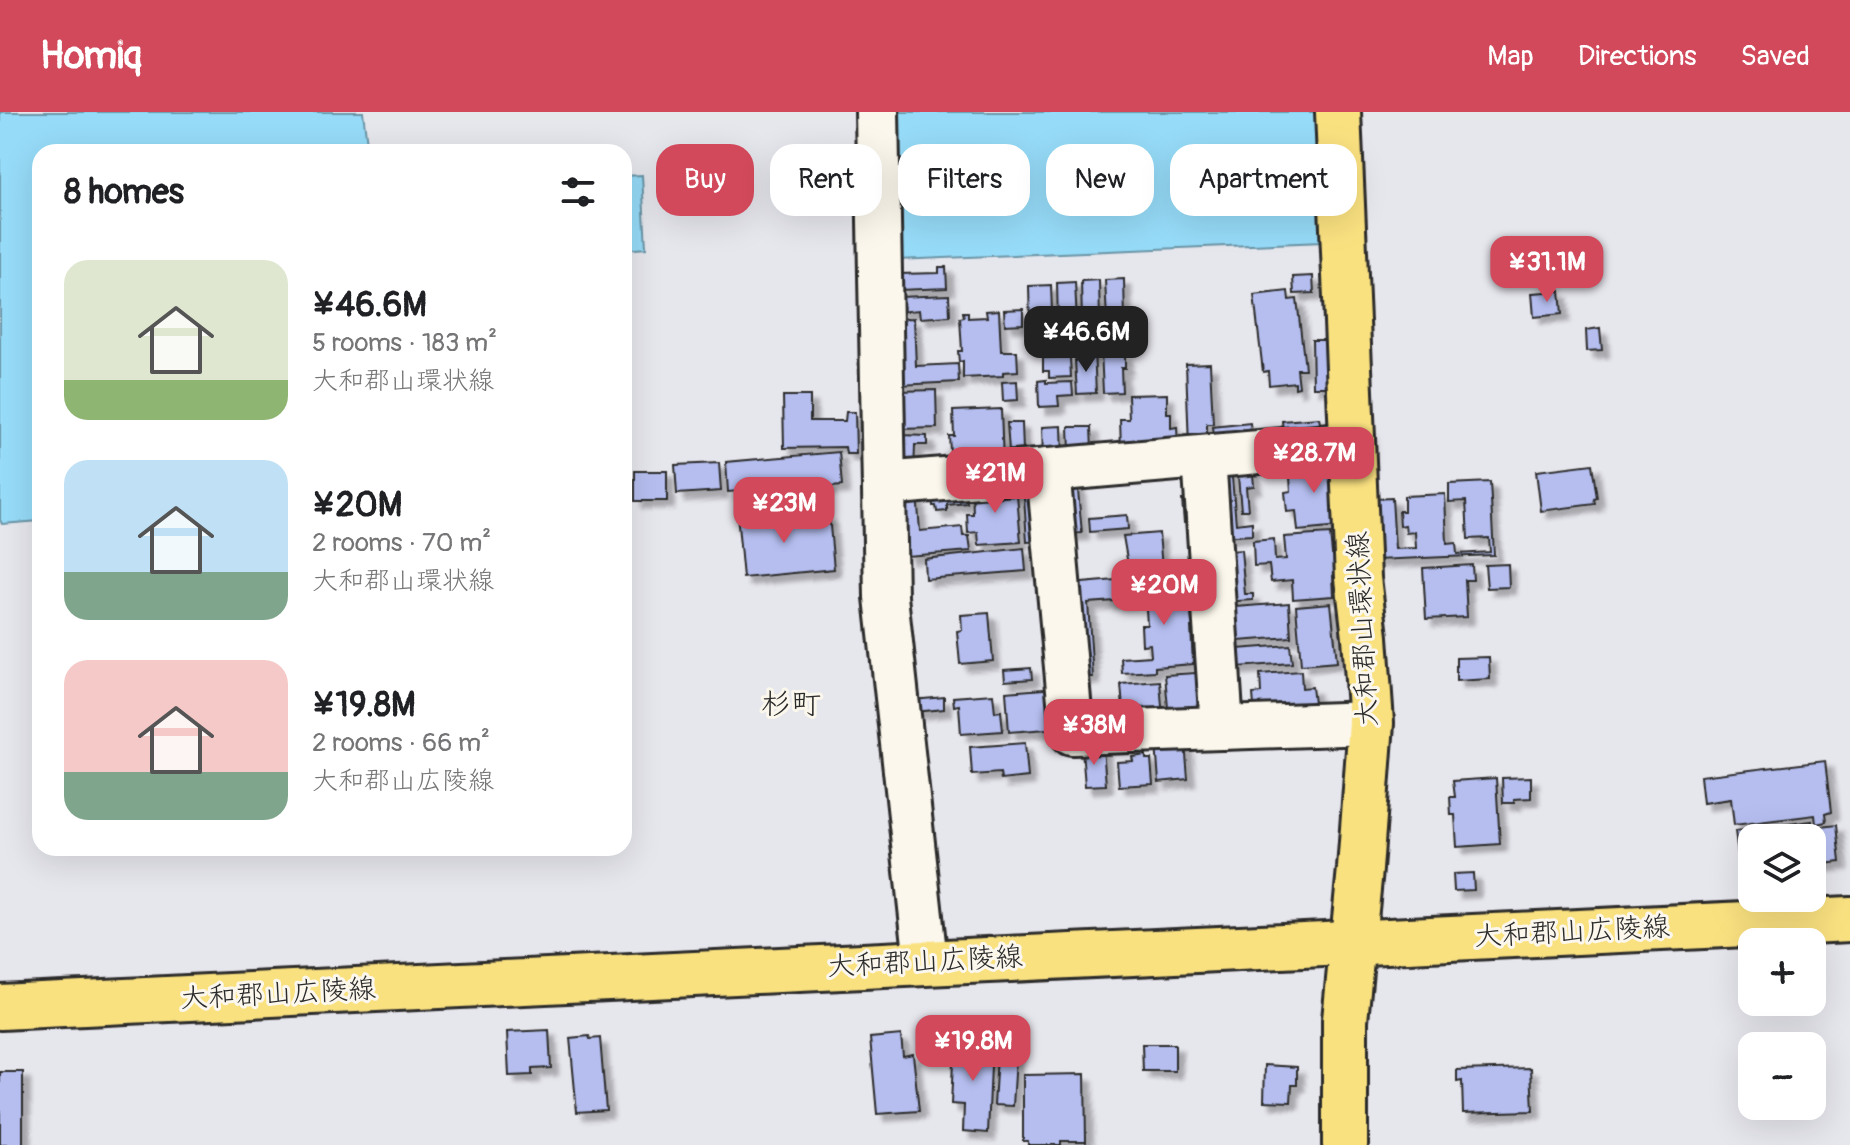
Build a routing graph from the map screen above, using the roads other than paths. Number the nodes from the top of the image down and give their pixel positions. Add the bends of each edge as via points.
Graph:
1 (877, 112) edge
2 (1338, 112) edge
3 (1353, 444) junction
4 (1204, 457) junction
5 (1048, 470) junction
6 (885, 484) junction
7 (1371, 723) junction
8 (1222, 728) junction
9 (1850, 919) edge
10 (1353, 942) junction
11 (926, 962) junction
12 (0, 1007) edge
13 (1345, 1145) edge

1 - 6 street
2 - 3 main road, 大和郡山環状線
3 - 4 street
3 - 7 main road, 大和郡山環状線
4 - 5 street
4 - 8 street
5 - 6 street
5 - 8 street via 1072,733
6 - 11 street via 886,597
7 - 8 street
7 - 10 main road, 大和郡山環状線
9 - 10 main road, 大和郡山広陵線
10 - 11 main road, 大和郡山広陵線
10 - 13 main road, 大和郡山環状線 via 1345,1020
11 - 12 main road, 大和郡山広陵線

